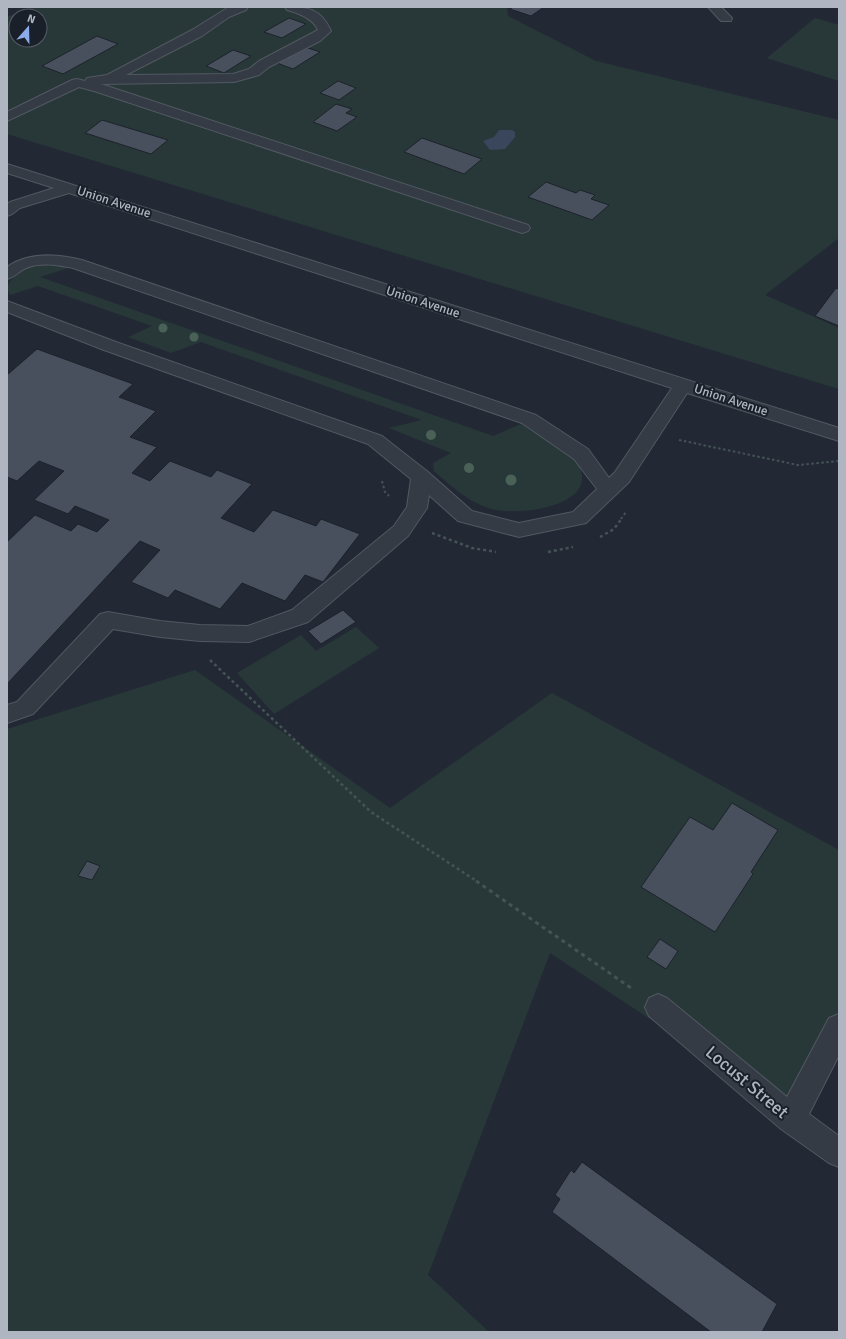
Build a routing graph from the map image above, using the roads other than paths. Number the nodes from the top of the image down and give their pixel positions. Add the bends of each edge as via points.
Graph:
1 (242, 7) edge
2 (291, 7) edge
3 (714, 7) edge
4 (726, 18) dead end
5 (107, 79) junction
6 (77, 83) junction
7 (7, 118) edge
8 (7, 168) edge
9 (70, 188) junction
10 (7, 211) edge
11 (522, 228) dead end
12 (7, 274) edge
13 (7, 306) edge
14 (683, 385) junction
15 (839, 435) edge
16 (421, 477) junction
17 (608, 490) junction
18 (7, 714) edge
19 (658, 1007) road end
20 (839, 1027) edge
21 (791, 1119) junction
22 (839, 1154) edge

1 - 5 street via 224,14 167,50
2 - 5 street via 313,16 323,24 325,31 254,72 234,78
3 - 4 street
5 - 6 street
6 - 7 street
6 - 11 street via 97,87
8 - 9 street, Union Avenue
9 - 10 street
9 - 14 street, Union Avenue
12 - 17 street via 20,265 46,260 76,263 529,419 581,454
13 - 16 street via 110,346 375,440
14 - 15 street, Union Avenue
14 - 17 street via 622,477
16 - 17 street via 465,516 519,530 580,518
16 - 18 street via 417,508 401,531 300,616 249,634 200,633 108,620 25,708
19 - 21 street, Locust Street
20 - 21 street
21 - 22 street, Locust Street

